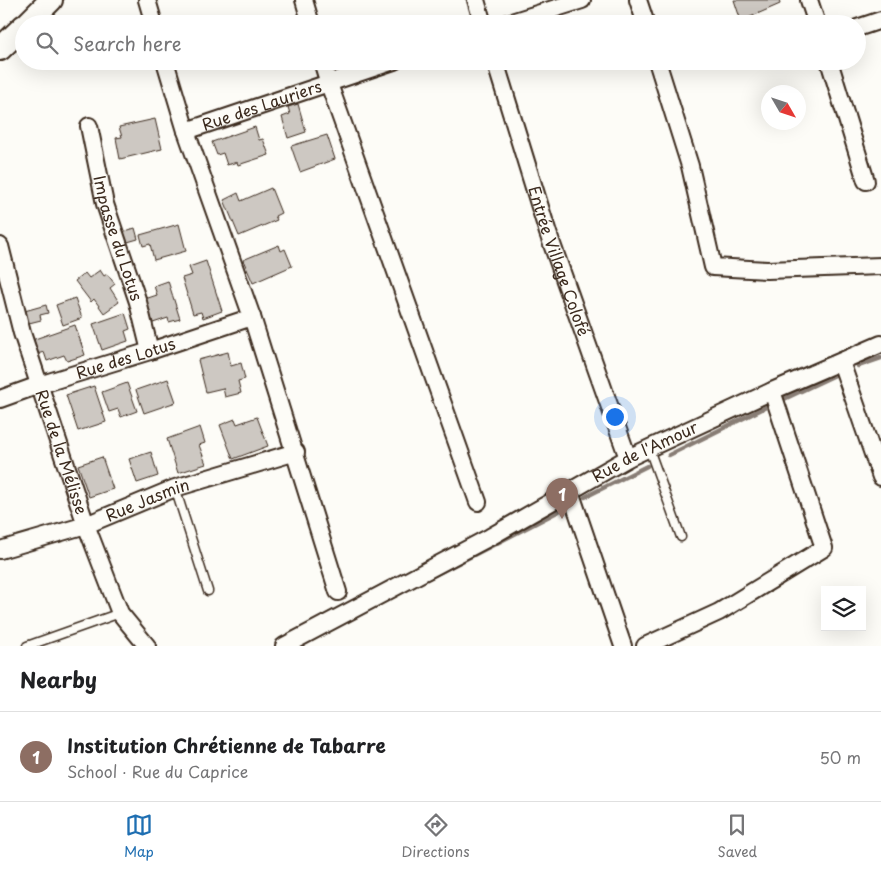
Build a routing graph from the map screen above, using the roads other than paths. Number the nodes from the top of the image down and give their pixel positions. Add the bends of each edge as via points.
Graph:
1 (51, 0) edge
2 (147, 0) edge
3 (304, 0) edge
4 (476, 0) edge
5 (582, 0) edge
6 (638, 0) edge
7 (810, 0) edge
8 (36, 15) edge
9 (151, 15) edge
10 (308, 15) edge
11 (481, 15) edge
12 (534, 15) edge
13 (643, 15) edge
14 (814, 15) edge
15 (881, 20) edge
16 (866, 25) edge
17 (15, 35) edge
18 (0, 50) edge
19 (168, 70) edge
20 (325, 70) edge
21 (369, 70) edge
22 (498, 70) edge
23 (660, 70) edge
24 (832, 70) edge
25 (329, 84) junction
26 (89, 126) dead end
27 (186, 131) junction
28 (866, 181) dead end
29 (0, 246) edge
30 (881, 266) edge
31 (252, 316) junction
32 (881, 344) edge
33 (150, 352) junction
34 (841, 362) junction
35 (39, 385) junction
36 (772, 391) junction
37 (0, 399) edge
38 (649, 449) junction
39 (296, 452) junction
40 (628, 458) junction
41 (881, 477) edge
42 (175, 488) junction
43 (570, 491) junction
44 (478, 502) dead end
45 (86, 525) junction
46 (681, 537) dead end
47 (0, 550) edge
48 (208, 591) dead end
49 (338, 592) dead end
50 (120, 613) junction
51 (27, 646) edge
52 (147, 646) edge
53 (284, 646) edge
54 (623, 646) edge
55 (645, 646) edge

1 - 8 street
2 - 9 street
3 - 10 street
4 - 11 street
5 - 12 street
6 - 13 street
7 - 14 street
15 - 16 street
17 - 18 street
19 - 27 street
20 - 25 street
21 - 25 street, Rue des Lauriers
22 - 40 street, Entrée Village Colofé via 548,233
23 - 30 street via 690,166 713,267 767,270
24 - 28 street
25 - 27 street, Rue des Lauriers
25 - 44 street
26 - 33 street, Impasse du Lotus via 105,204 138,302
27 - 31 street
29 - 35 street, Rue de la Mélisse
31 - 33 street, Rue des Lotus
31 - 39 street
32 - 34 street, Rue de l'Amour
33 - 35 street, Rue des Lotus
34 - 36 street, Rue de l'Amour
34 - 41 street
35 - 37 street, Rue des Lotus
35 - 45 street, Rue de la Mélisse
36 - 38 street, Rue de l'Amour
36 - 55 street via 824,548 719,612
38 - 40 street, Rue de l'Amour
38 - 46 lane
39 - 42 street, Rue Jasmin
39 - 49 street
40 - 43 street, Rue de l'Amour
42 - 45 street, Rue Jasmin
42 - 48 lane
43 - 53 street, Rue de l'Amour
43 - 54 street
45 - 47 street, Rue Jasmin
45 - 50 street, Rue de la Mélisse
50 - 51 lane
50 - 52 street, Rue de la Mélisse

